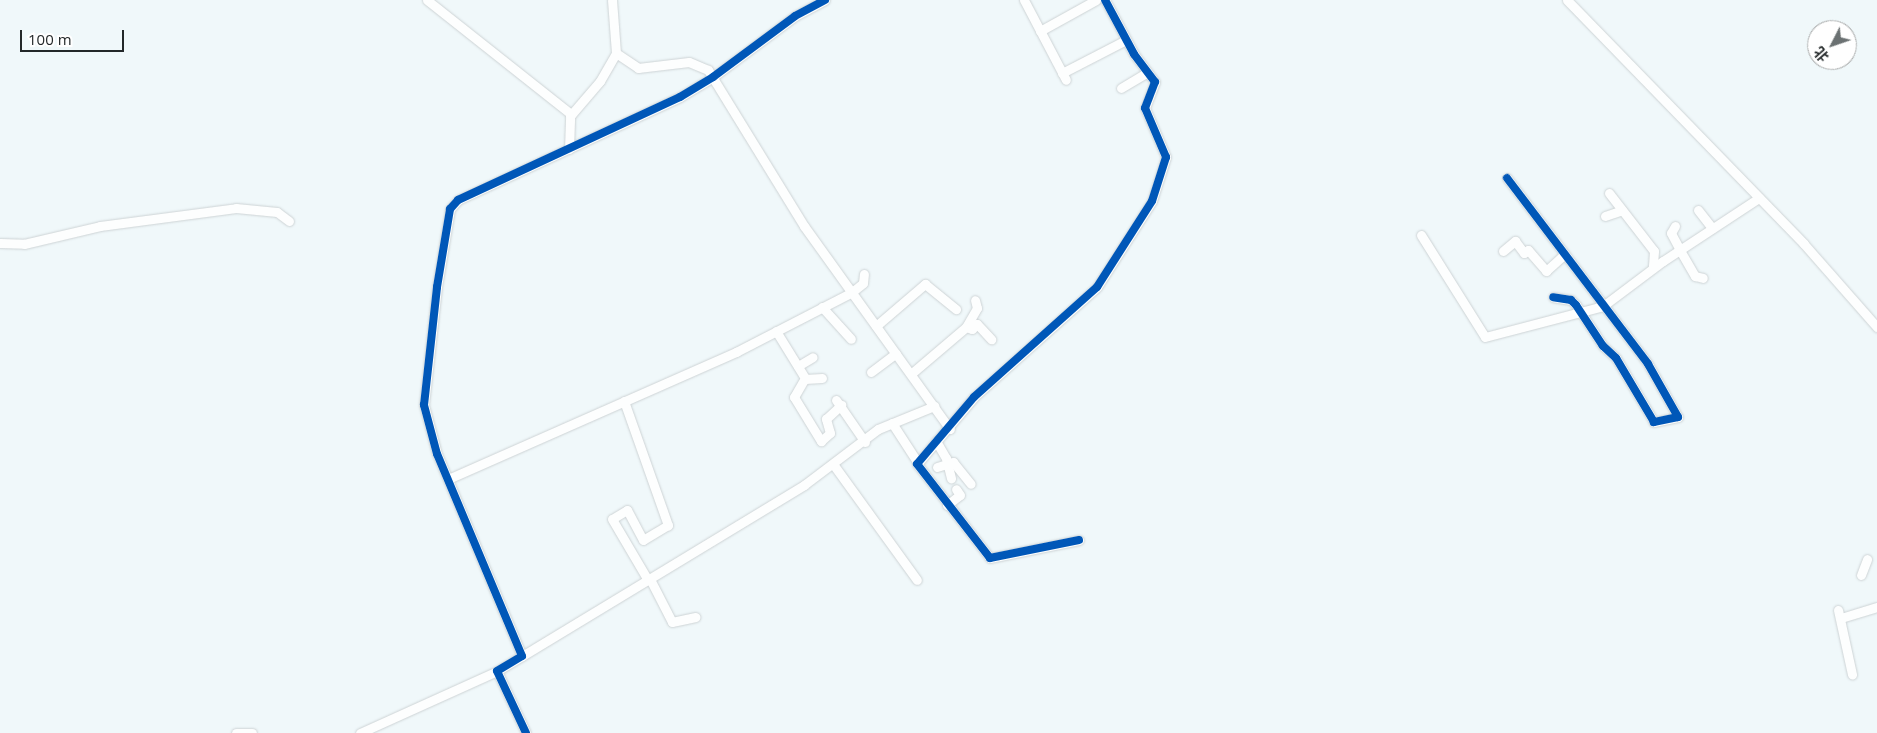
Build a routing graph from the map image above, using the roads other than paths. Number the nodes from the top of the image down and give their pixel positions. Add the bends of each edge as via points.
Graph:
1 (427, 0) edge
2 (612, 0) edge
3 (825, 0) edge
4 (1024, 0) edge
5 (1096, 0) edge
6 (1105, 0) edge
7 (1567, 0) edge
8 (1040, 31) junction
9 (1126, 40) junction
10 (616, 53) junction
11 (1148, 72) junction
12 (713, 77) junction
13 (1121, 88) dead end
14 (571, 114) junction
15 (569, 149) junction
16 (1507, 178) dead end
17 (1609, 193) dead end
18 (1759, 198) junction
19 (1622, 210) junction
20 (1698, 210) dead end
21 (1605, 216) dead end
22 (289, 220) dead end
23 (1675, 226) dead end
24 (1712, 228) junction
25 (1421, 235) dead end
26 (0, 243) edge
27 (1680, 249) junction
28 (1503, 250) dead end
29 (1564, 255) junction
30 (1653, 268) junction
31 (864, 274) dead end
32 (1703, 278) dead end
33 (852, 292) junction
34 (1552, 297) dead end
35 (975, 300) dead end
36 (1603, 306) junction
37 (822, 307) junction
38 (956, 309) dead end
39 (1582, 312) junction
40 (876, 326) junction
41 (1877, 327) edge
42 (966, 328) junction
43 (776, 331) junction
44 (851, 339) dead end
45 (990, 339) dead end
46 (896, 353) junction
47 (813, 357) dead end
48 (798, 366) junction
49 (871, 372) dead end
50 (912, 373) junction
51 (822, 378) dead end
52 (805, 379) junction
53 (624, 401) junction
54 (934, 406) junction
55 (892, 423) junction
56 (950, 428) junction
57 (936, 441) junction
58 (865, 442) junction
59 (946, 462) junction
60 (918, 463) junction
61 (834, 464) junction
62 (937, 467) dead end
63 (951, 478) dead end
64 (448, 479) junction
65 (971, 484) dead end
66 (956, 489) dead end
67 (946, 505) junction
68 (643, 540) junction
69 (1080, 540) dead end
70 (629, 550) junction
71 (1877, 556) edge
72 (1861, 575) dead end
73 (649, 580) junction
74 (917, 580) dead end
75 (1877, 607) edge
76 (695, 616) dead end
77 (522, 656) junction
78 (497, 670) junction
79 (1852, 674) dead end
80 (236, 733) edge
81 (252, 733) edge
82 (360, 733) edge
83 (526, 733) edge

1 - 14 street
2 - 10 street
3 - 12 street via 759,40
4 - 8 street
5 - 8 street
6 - 9 street
7 - 18 street
8 - 9 street via 1064,76
9 - 11 street
10 - 12 street via 638,68 689,62 708,70
10 - 14 street via 600,81
11 - 13 street
11 - 56 street via 1154,86 1146,111 1166,157 1148,209 1097,287 979,392
12 - 15 street via 666,104
12 - 33 street via 804,226
14 - 15 street
15 - 64 street via 458,200 446,219 424,405 436,454
16 - 29 street
17 - 19 street
18 - 24 street
18 - 41 street
19 - 21 street
19 - 30 street via 1656,254
20 - 24 street
22 - 26 street via 277,212 236,208 100,226 24,244
23 - 27 street via 1671,233
24 - 27 street
25 - 39 street via 1485,337
27 - 30 street
27 - 32 street via 1695,276
28 - 29 street via 1515,241 1524,253 1528,250 1546,271
29 - 36 street
30 - 36 street
31 - 33 street via 864,283
33 - 37 street
33 - 40 street
34 - 39 street via 1571,300
35 - 42 street via 977,308
36 - 39 street
36 - 39 street via 1648,364 1678,417 1654,422 1616,358 1603,346
37 - 43 street
37 - 44 street
38 - 40 street via 924,284
40 - 46 street
42 - 45 street via 972,329 977,324
42 - 50 street
43 - 48 street
43 - 53 street
46 - 49 street
46 - 50 street
47 - 48 street
48 - 52 street
50 - 54 street
51 - 52 street
52 - 58 street via 794,397 821,441 830,433 826,419 839,402
53 - 64 street
53 - 68 street via 668,525
54 - 55 street
54 - 56 street
55 - 58 street via 878,429
55 - 60 street via 906,457
56 - 57 street
57 - 59 street
57 - 60 street
58 - 61 street
59 - 62 street
59 - 63 street
59 - 65 street via 956,463
60 - 67 street
61 - 73 street
61 - 74 street
64 - 77 street via 482,569
66 - 67 street via 960,495
67 - 69 street via 990,558
68 - 70 street
68 - 70 street via 626,510 614,517 613,524
70 - 73 street
71 - 72 street via 1864,560
73 - 76 street via 672,622
73 - 77 street
75 - 79 street via 1840,614
77 - 78 street
78 - 82 street
78 - 83 street
80 - 81 street

